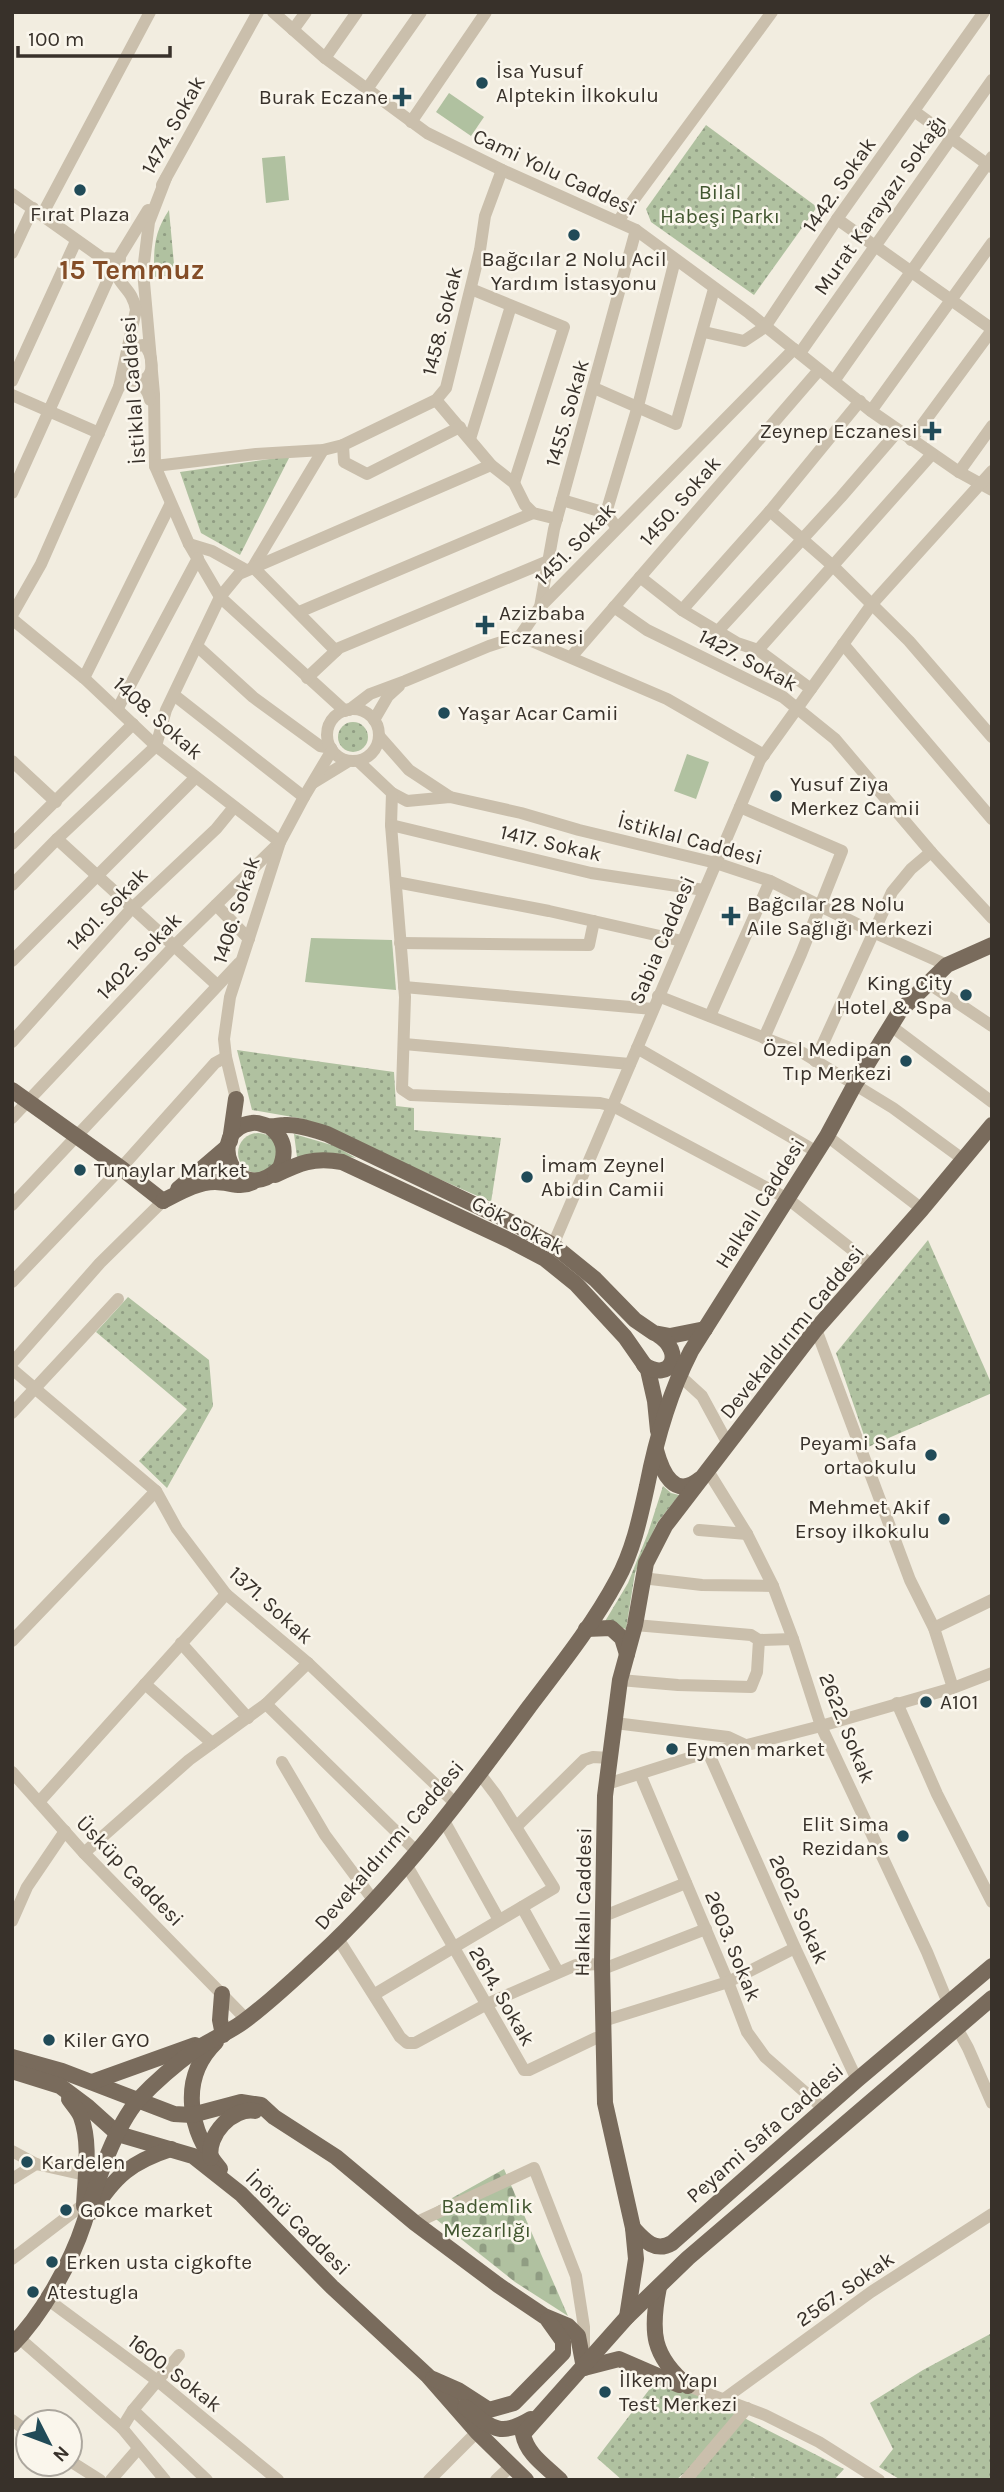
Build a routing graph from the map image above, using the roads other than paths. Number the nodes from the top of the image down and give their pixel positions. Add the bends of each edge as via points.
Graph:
1 (149, 12) edge
2 (258, 12) edge
3 (273, 12) edge
4 (306, 12) edge
5 (357, 12) edge
6 (421, 12) edge
7 (486, 12) edge
8 (772, 12) edge
9 (984, 12) edge
10 (293, 30) junction
11 (325, 58) junction
12 (992, 80) edge
13 (367, 89) junction
14 (914, 111) junction
15 (411, 122) junction
16 (951, 137) junction
17 (990, 163) edge
18 (502, 170) junction
19 (166, 178) junction
20 (12, 194) edge
21 (38, 212) junction
22 (837, 219) junction
23 (618, 221) junction
24 (636, 230) junction
25 (76, 241) junction
26 (992, 243) edge
27 (874, 246) junction
28 (12, 253) edge
29 (675, 260) junction
30 (119, 266) junction
31 (143, 271) junction
32 (911, 272) junction
33 (471, 289) junction
34 (714, 289) junction
35 (951, 300) junction
36 (511, 306) junction
37 (765, 327) junction
38 (992, 330) edge
39 (704, 332) junction
40 (797, 351) junction
41 (127, 361) junction
42 (153, 363) junction
43 (819, 370) junction
44 (12, 381) edge
45 (139, 381) junction
46 (834, 381) junction
47 (119, 387) junction
48 (594, 388) junction
49 (12, 395) edge
50 (436, 400) junction
51 (860, 401) junction
52 (638, 406) junction
53 (50, 411) junction
54 (871, 411) junction
55 (154, 426) junction
56 (992, 426) edge
57 (460, 427) junction
58 (898, 431) junction
59 (99, 433) junction
60 (470, 439) junction
61 (911, 440) junction
62 (342, 445) junction
63 (323, 450) junction
64 (932, 454) junction
65 (491, 465) junction
66 (155, 466) junction
67 (992, 471) edge
68 (958, 472) junction
69 (514, 483) junction
70 (980, 483) junction
71 (992, 490) edge
72 (12, 493) edge
73 (562, 500) junction
74 (170, 505) junction
75 (770, 511) junction
76 (533, 513) junction
77 (606, 513) junction
78 (556, 519) junction
79 (617, 528) junction
80 (802, 540) junction
81 (189, 544) junction
82 (198, 558) junction
83 (548, 561) junction
84 (832, 566) junction
85 (249, 568) junction
86 (640, 577) junction
87 (220, 597) junction
88 (872, 604) junction
89 (540, 607) junction
90 (614, 607) junction
91 (682, 610) junction
92 (299, 612) junction
93 (12, 617) edge
94 (717, 632) junction
95 (520, 636) junction
96 (843, 644) junction
97 (197, 646) junction
98 (758, 650) junction
99 (336, 651) junction
100 (571, 657) junction
101 (84, 678) junction
102 (307, 678) junction
103 (405, 681) junction
104 (811, 689) junction
105 (174, 695) junction
106 (118, 708) junction
107 (796, 708) junction
108 (342, 713) junction
109 (373, 720) junction
110 (133, 724) junction
111 (379, 736) junction
112 (992, 737) edge
113 (156, 747) junction
114 (332, 749) junction
115 (764, 755) junction
116 (12, 761) edge
117 (354, 761) junction
118 (195, 778) junction
119 (313, 783) junction
120 (391, 793) junction
121 (304, 797) junction
122 (450, 797) junction
123 (407, 801) junction
124 (56, 802) junction
125 (234, 807) junction
126 (740, 807) junction
127 (992, 819) edge
128 (391, 825) junction
129 (57, 839) junction
130 (281, 842) junction
131 (12, 845) edge
132 (931, 852) junction
133 (716, 863) junction
134 (97, 877) junction
135 (770, 881) junction
136 (396, 882) junction
137 (12, 886) edge
138 (705, 890) junction
139 (216, 905) junction
140 (821, 906) junction
141 (132, 908) junction
142 (992, 918) edge
143 (594, 921) junction
144 (873, 932) junction
145 (249, 939) junction
146 (682, 941) junction
147 (400, 943) junction
148 (992, 945) edge
149 (174, 946) junction
150 (242, 960) junction
151 (12, 961) edge
152 (947, 965) junction
153 (928, 984) junction
154 (217, 985) junction
155 (404, 986) junction
156 (659, 996) junction
157 (653, 1009) junction
158 (710, 1016) junction
159 (891, 1026) junction
160 (992, 1026) edge
161 (764, 1038) junction
162 (12, 1042) edge
163 (404, 1044) junction
164 (637, 1048) junction
165 (226, 1057) junction
166 (815, 1061) junction
167 (630, 1064) junction
168 (855, 1084) junction
169 (12, 1090) edge
170 (236, 1099) junction
171 (29, 1101) junction
172 (992, 1102) edge
173 (613, 1106) junction
174 (12, 1118) edge
175 (266, 1125) junction
176 (992, 1125) edge
177 (827, 1136) junction
178 (76, 1137) junction
179 (228, 1144) junction
180 (817, 1152) junction
181 (964, 1160) junction
182 (121, 1168) junction
183 (265, 1178) junction
184 (437, 1187) junction
185 (788, 1199) junction
186 (163, 1201) junction
187 (429, 1203) junction
188 (12, 1205) edge
189 (922, 1209) junction
190 (553, 1245) junction
191 (873, 1266) junction
192 (12, 1282) edge
193 (118, 1299) dead end
194 (705, 1329) junction
195 (816, 1329) junction
196 (659, 1335) junction
197 (12, 1363) edge
198 (644, 1365) junction
199 (12, 1369) edge
200 (679, 1375) junction
201 (37, 1388) junction
202 (12, 1413) edge
203 (658, 1444) junction
204 (728, 1444) junction
205 (706, 1473) junction
206 (156, 1491) junction
207 (699, 1530) dead end
208 (635, 1534) joint
209 (747, 1534) junction
210 (642, 1578) junction
211 (773, 1586) junction
212 (226, 1594) junction
213 (992, 1600) edge
214 (635, 1625) junction
215 (934, 1628) junction
216 (586, 1629) junction
217 (793, 1639) junction
218 (759, 1640) junction
219 (12, 1641) edge
220 (181, 1643) junction
221 (627, 1654) junction
222 (308, 1663) junction
223 (992, 1673) edge
224 (620, 1680) junction
225 (145, 1684) junction
226 (953, 1688) junction
227 (897, 1703) junction
228 (265, 1704) junction
229 (248, 1718) junction
230 (615, 1723) junction
231 (821, 1726) junction
232 (212, 1743) junction
233 (747, 1745) junction
234 (709, 1752) junction
235 (610, 1758) junction
236 (282, 1762) dead end
237 (12, 1772) edge
238 (480, 1774) junction
239 (640, 1774) junction
240 (607, 1784) junction
241 (39, 1802) junction
242 (456, 1804) junction
243 (443, 1819) junction
244 (516, 1827) junction
245 (65, 1831) junction
246 (85, 1853) junction
247 (411, 1857) junction
248 (987, 1877) edge
249 (686, 1884) junction
250 (374, 1900) junction
251 (992, 1902) edge
252 (522, 1907) junction
253 (604, 1916) junction
254 (499, 1920) junction
255 (12, 1921) edge
256 (706, 1929) junction
257 (337, 1937) junction
258 (453, 1948) junction
259 (795, 1948) junction
260 (992, 1966) edge
261 (602, 1967) junction
262 (558, 1972) junction
263 (728, 1982) junction
264 (222, 1994) junction
265 (375, 1994) junction
266 (992, 1998) edge
267 (948, 2003) junction
268 (487, 2004) junction
269 (246, 2019) junction
270 (603, 2021) junction
271 (957, 2028) junction
272 (223, 2035) junction
273 (603, 2038) junction
274 (12, 2057) edge
275 (12, 2071) edge
276 (857, 2080) junction
277 (92, 2082) junction
278 (60, 2086) junction
279 (139, 2100) junction
280 (992, 2103) edge
281 (824, 2109) junction
282 (192, 2115) junction
283 (274, 2117) junction
284 (118, 2134) junction
285 (172, 2149) junction
286 (12, 2151) edge
287 (211, 2158) junction
288 (36, 2164) junction
289 (85, 2175) junction
290 (12, 2179) edge
291 (241, 2194) junction
292 (84, 2204) junction
293 (992, 2214) edge
294 (415, 2223) junction
295 (83, 2225) junction
296 (633, 2228) junction
297 (12, 2259) edge
298 (659, 2287) junction
299 (47, 2299) junction
300 (544, 2316) junction
301 (627, 2317) junction
302 (16, 2341) edge
303 (179, 2356) dead end
304 (584, 2368) junction
305 (428, 2376) junction
306 (159, 2382) junction
307 (688, 2386) junction
308 (724, 2399) junction
309 (747, 2408) junction
310 (133, 2410) junction
311 (542, 2412) junction
312 (122, 2428) junction
313 (477, 2432) junction
314 (138, 2449) junction
315 (511, 2466) junction
316 (84, 2470) edge
317 (100, 2480) edge
318 (111, 2480) edge
319 (165, 2480) edge
320 (208, 2480) edge
321 (278, 2480) edge
322 (429, 2480) edge
323 (496, 2480) edge
324 (526, 2480) edge
325 (560, 2480) edge
326 (686, 2480) edge
327 (879, 2480) edge

1 - 21 street
2 - 19 street, 1474. Sokak
3 - 10 street, Cami Yolu Caddesi
4 - 10 street
5 - 11 street
6 - 13 street
7 - 15 street
8 - 23 street
9 - 14 street, 1442. Sokak
10 - 11 street, Cami Yolu Caddesi
11 - 13 street, Cami Yolu Caddesi
12 - 16 street, Murat Karayazı Sokağı
13 - 15 street, Cami Yolu Caddesi
14 - 16 street
14 - 22 street, 1442. Sokak
15 - 18 street, Cami Yolu Caddesi
16 - 17 street
16 - 27 street, Murat Karayazı Sokağı
17 - 32 street
18 - 23 street, Cami Yolu Caddesi
18 - 33 street, 1458. Sokak via 485,216
19 - 30 street, 1474. Sokak
19 - 31 street, İstiklal Caddesi via 149,222
20 - 21 street
21 - 25 street
21 - 28 street
22 - 27 street
22 - 37 street, 1442. Sokak
23 - 24 street, Cami Yolu Caddesi
24 - 29 street, Cami Yolu Caddesi
24 - 48 street, 1455. Sokak
25 - 30 street
25 - 44 street
26 - 35 street
27 - 32 street
27 - 40 street, Murat Karayazı Sokağı
29 - 34 street, Cami Yolu Caddesi
29 - 52 street
30 - 31 street via 130,255 138,258
30 - 31 street via 132,283
30 - 41 street via 135,298
30 - 53 street, 1474. Sokak
31 - 42 street, İstiklal Caddesi
32 - 35 street
32 - 46 street
33 - 36 street
33 - 50 street, 1458. Sokak via 446,388
34 - 37 street, Cami Yolu Caddesi
34 - 39 street
35 - 38 street
35 - 54 street
36 - 60 street
36 - 69 street via 564,327
37 - 39 street via 744,341
37 - 40 street, Cami Yolu Caddesi
38 - 61 street
39 - 52 street via 676,424
40 - 43 street, Cami Yolu Caddesi
40 - 79 street, 1451. Sokak
41 - 42 street via 141,345 150,351
41 - 45 street via 128,373
41 - 47 street
42 - 45 street
42 - 55 street, İstiklal Caddesi
43 - 46 street, Cami Yolu Caddesi
43 - 86 street, 1450. Sokak
45 - 47 street via 127,380
45 - 55 street via 149,393
46 - 51 street, Cami Yolu Caddesi
47 - 59 street
48 - 52 street
48 - 73 street, 1455. Sokak
49 - 53 street
50 - 57 street
50 - 62 street, 1458. Sokak
51 - 54 street, Cami Yolu Caddesi
51 - 75 street
52 - 77 street
53 - 59 street
53 - 72 street, 1474. Sokak
54 - 58 street, Cami Yolu Caddesi
55 - 66 street, İstiklal Caddesi
56 - 68 street
57 - 60 street
57 - 62 street via 367,474 344,462
58 - 61 street, Cami Yolu Caddesi
58 - 80 street
59 - 93 street via 41,564
60 - 65 street
61 - 64 street, Cami Yolu Caddesi
62 - 63 street, 1458. Sokak
63 - 66 street, 1458. Sokak
63 - 85 street
64 - 68 street, Cami Yolu Caddesi
64 - 84 street
65 - 69 street
65 - 85 street
66 - 74 street, İstiklal Caddesi
67 - 70 street, Sabia Caddesi
68 - 70 street, Cami Yolu Caddesi
69 - 76 street
70 - 71 street, Cami Yolu Caddesi
70 - 88 street, Sabia Caddesi
73 - 77 street
73 - 78 street, 1455. Sokak
74 - 81 street, İstiklal Caddesi
74 - 101 street
75 - 80 street
75 - 91 street
76 - 78 street
76 - 92 street
77 - 79 street
78 - 83 street, 1455. Sokak
79 - 89 street, 1451. Sokak
80 - 84 street
80 - 94 street
81 - 82 street, İstiklal Caddesi
81 - 85 street
82 - 87 street, İstiklal Caddesi
82 - 106 street
83 - 89 street, 1455. Sokak
83 - 99 street
84 - 88 street
84 - 98 street
85 - 87 street
85 - 92 street
86 - 90 street, 1450. Sokak
86 - 91 street
87 - 97 street
87 - 102 street, İstiklal Caddesi
88 - 96 street, Sabia Caddesi
88 - 112 street
89 - 95 street, 1451. Sokak
90 - 100 street, 1450. Sokak
90 - 107 street, 1427. Sokak via 647,630 783,697
91 - 94 street
92 - 99 street
93 - 101 street, 1408. Sokak
94 - 98 street
95 - 100 street
95 - 103 street
96 - 104 street, Sabia Caddesi
96 - 127 street
97 - 105 street
97 - 114 street via 253,697 320,746
98 - 104 street
99 - 102 street
100 - 115 street via 667,699
101 - 106 street, 1408. Sokak
102 - 108 street, İstiklal Caddesi
103 - 108 street via 370,694
103 - 109 street via 388,696
104 - 107 street, Sabia Caddesi
105 - 113 street
105 - 121 street
106 - 110 street, 1408. Sokak
107 - 115 street, Sabia Caddesi
107 - 132 street, 1427. Sokak via 835,739
108 - 109 street via 363,711
108 - 114 street via 327,733
109 - 111 street
110 - 113 street, 1408. Sokak
110 - 124 street
111 - 117 street via 373,752
111 - 122 street, İstiklal Caddesi via 409,770
113 - 118 street, 1408. Sokak
113 - 129 street
114 - 117 street
114 - 119 street, 1406. Sokak
115 - 126 street, Sabia Caddesi
116 - 124 street
117 - 119 street, 1406. Sokak
117 - 120 street
118 - 125 street, 1408. Sokak
118 - 134 street
119 - 121 street, 1406. Sokak
120 - 123 street
120 - 128 street
121 - 130 street, 1406. Sokak
122 - 123 street, İstiklal Caddesi
122 - 133 street, İstiklal Caddesi
123 - 128 street
124 - 131 street
125 - 130 street, 1408. Sokak
125 - 141 street, 1401. Sokak
126 - 133 street, Sabia Caddesi
126 - 140 street via 842,851
128 - 136 street
128 - 138 street, 1417. Sokak via 591,873
129 - 134 street
129 - 137 street
130 - 139 street, 1402. Sokak
130 - 145 street, 1406. Sokak
132 - 142 street, 1427. Sokak
132 - 144 street via 892,892
133 - 135 street, İstiklal Caddesi
133 - 138 street, Sabia Caddesi
134 - 141 street
134 - 151 street
135 - 140 street, İstiklal Caddesi
135 - 158 street
136 - 143 street
136 - 147 street
138 - 146 street, Sabia Caddesi
139 - 145 street
139 - 149 street, 1402. Sokak
140 - 144 street, İstiklal Caddesi
140 - 161 street
141 - 149 street
141 - 162 street, 1401. Sokak
143 - 146 street
143 - 147 street via 589,944
144 - 152 street, İstiklal Caddesi
144 - 166 street
145 - 150 street, 1406. Sokak
146 - 156 street, Sabia Caddesi
147 - 155 street
148 - 152 main road, Halkalı Caddesi
149 - 154 street
149 - 171 street, 1402. Sokak
150 - 154 street
150 - 165 street, 1406. Sokak via 230,997
152 - 153 main road, Halkalı Caddesi
153 - 159 main road, Halkalı Caddesi via 900,1010
153 - 160 street
154 - 178 street
155 - 157 street
155 - 163 street
156 - 157 street, Sabia Caddesi
156 - 158 street
157 - 164 street, Sabia Caddesi
158 - 161 street
159 - 168 main road, Halkalı Caddesi
159 - 172 street
161 - 166 street
163 - 167 street
163 - 173 street via 402,1089 411,1095
164 - 167 street, Sabia Caddesi
164 - 180 street
165 - 170 street
165 - 182 street via 215,1063
166 - 168 street
167 - 173 street, Sabia Caddesi
168 - 177 main road, Halkalı Caddesi
168 - 181 street
169 - 171 main road
170 - 175 main road via 242,1111
170 - 179 main road
171 - 174 street, 1402. Sokak
171 - 178 main road
173 - 185 street
173 - 190 street, Sabia Caddesi
175 - 179 main road, Gök Sokak via 243,1126
175 - 183 main road via 283,1142 285,1151 280,1168
175 - 184 main road, Gök Sokak via 300,1125 327,1134
176 - 181 main road, Devekaldırımı Caddesi
177 - 180 main road, Halkalı Caddesi
177 - 189 street
178 - 182 main road
178 - 188 street
179 - 183 main road via 229,1164 240,1177
179 - 186 main road, Gök Sokak
180 - 185 main road, Halkalı Caddesi
181 - 189 main road, Devekaldırımı Caddesi
182 - 186 main road
182 - 192 street
183 - 186 main road via 245,1186 216,1182 193,1187
183 - 187 main road, Gök Sokak via 302,1162 323,1159 342,1162
184 - 187 main road
184 - 190 main road, Gök Sokak
185 - 191 street
185 - 194 main road, Halkalı Caddesi
186 - 197 street via 100,1263
187 - 198 main road, Gök Sokak via 545,1259 576,1284
189 - 191 main road, Devekaldırımı Caddesi
190 - 196 main road, Gök Sokak via 635,1320
191 - 195 main road, Devekaldırımı Caddesi
193 - 201 street
194 - 196 main road
194 - 200 main road, Halkalı Caddesi
195 - 204 main road, Devekaldırımı Caddesi
195 - 215 street via 910,1580
196 - 198 main road via 673,1350 671,1364 657,1371
198 - 203 main road, Gök Sokak via 655,1401
199 - 201 street, 1371. Sokak
200 - 203 main road, Halkalı Caddesi
200 - 204 street via 702,1396
201 - 202 street
201 - 206 street, 1371. Sokak
203 - 205 main road via 664,1473 674,1484 687,1486
203 - 208 main road, Halkalı Caddesi
204 - 205 main road, Devekaldırımı Caddesi
205 - 209 street, 2622. Sokak
205 - 210 main road, Devekaldırımı Caddesi via 665,1525
206 - 212 street, 1371. Sokak via 177,1530
206 - 219 street
207 - 209 street
208 - 216 main road, Devekaldırımı Caddesi via 619,1577
209 - 211 street, 2622. Sokak
210 - 211 street
210 - 214 main road, Halkalı Caddesi
211 - 217 street, 2622. Sokak
212 - 220 street
212 - 222 street, 1371. Sokak
213 - 215 street
214 - 218 street via 751,1635
214 - 221 main road, Halkalı Caddesi
215 - 226 street
216 - 221 main road via 611,1628 622,1638
216 - 238 main road, Devekaldırımı Caddesi
217 - 218 street
217 - 231 street, 2622. Sokak
218 - 224 street via 751,1687
220 - 225 street
220 - 229 street
221 - 224 main road, Halkalı Caddesi
222 - 228 street
222 - 242 street, 1371. Sokak
223 - 226 street
224 - 230 main road, Halkalı Caddesi
225 - 232 street
225 - 241 street
226 - 227 street
227 - 231 street
227 - 248 street via 937,1794
228 - 229 street
228 - 247 street, 2614. Sokak
229 - 232 street
230 - 233 street via 728,1737
230 - 235 main road, Halkalı Caddesi
231 - 233 street
231 - 267 street, 2622. Sokak
232 - 246 street
233 - 234 street
234 - 239 street
234 - 259 street, 2602. Sokak
235 - 240 main road, Halkalı Caddesi
235 - 244 street via 584,1760
236 - 250 street via 325,1835
237 - 241 street, Üsküp Caddesi
238 - 242 main road, Devekaldırımı Caddesi
238 - 244 street
239 - 240 street
239 - 249 street, 2603. Sokak
240 - 253 main road, Halkalı Caddesi
241 - 245 street, Üsküp Caddesi
242 - 243 main road, Devekaldırımı Caddesi
243 - 247 main road, Devekaldırımı Caddesi
243 - 254 street
244 - 252 street via 554,1888
245 - 246 street, Üsküp Caddesi
245 - 255 street via 27,1887
246 - 264 street, Üsküp Caddesi
247 - 250 main road, Devekaldırımı Caddesi
247 - 258 street, 2614. Sokak
248 - 251 street
249 - 253 street
249 - 256 street, 2603. Sokak
250 - 257 main road, Devekaldırımı Caddesi
252 - 254 street
252 - 262 street
253 - 261 main road, Halkalı Caddesi
254 - 258 street
256 - 261 street
256 - 263 street, 2603. Sokak
257 - 265 street
257 - 269 main road, Devekaldırımı Caddesi
258 - 265 street
258 - 268 street, 2614. Sokak
259 - 263 street
259 - 276 street, 2602. Sokak
260 - 267 main road, Peyami Safa Caddesi
261 - 262 street via 576,1965
261 - 270 main road, Halkalı Caddesi
262 - 268 street
263 - 270 street
263 - 281 street, 2603. Sokak via 747,2032 765,2057
264 - 269 street, Üsküp Caddesi
264 - 272 main road
265 - 268 street via 407,2043 415,2043
266 - 271 main road
267 - 276 main road, Peyami Safa Caddesi
268 - 273 street, 2614. Sokak via 524,2070
269 - 272 main road, Devekaldırımı Caddesi
270 - 273 main road, Halkalı Caddesi
271 - 280 street
271 - 298 main road
272 - 277 main road
272 - 279 main road, Devekaldırımı Caddesi via 196,2049
272 - 282 main road via 206,2052 195,2074
273 - 296 main road, Halkalı Caddesi via 604,2104
274 - 277 main road
275 - 278 main road
276 - 281 main road, Peyami Safa Caddesi
277 - 279 main road
278 - 284 main road
278 - 289 main road via 81,2115
279 - 282 main road via 156,2109
279 - 284 main road, Devekaldırımı Caddesi
281 - 296 main road, Peyami Safa Caddesi via 666,2246 652,2245
282 - 283 main road via 241,2102 261,2105
282 - 287 main road
283 - 287 main road via 239,2111 215,2136
283 - 294 main road via 336,2157
284 - 285 main road, İnönü Caddesi
284 - 295 main road, Devekaldırımı Caddesi
285 - 291 main road, İnönü Caddesi via 192,2156
285 - 295 main road via 138,2161 122,2173
286 - 288 street
287 - 291 main road
288 - 289 street
288 - 290 street
289 - 292 main road
291 - 305 main road, İnönü Caddesi
292 - 295 main road
292 - 297 street
293 - 308 street, 2567. Sokak via 871,2292
294 - 300 main road
294 - 304 street via 534,2168 576,2276 584,2327
295 - 299 main road
296 - 301 main road via 636,2267
298 - 301 main road
298 - 307 main road via 654,2330 658,2350 670,2371
299 - 302 main road
299 - 306 street, 1600. Sokak
300 - 304 main road via 568,2326 578,2336
300 - 305 main road, İnönü Caddesi via 561,2336 563,2353 509,2406 489,2410
301 - 304 main road
302 - 312 street
303 - 306 street
304 - 307 main road via 619,2359
304 - 311 main road
305 - 311 main road via 497,2429 517,2427
305 - 313 main road, İnönü Caddesi
306 - 310 street
306 - 321 street, 1600. Sokak
307 - 308 street
308 - 309 street
309 - 326 street
309 - 327 street via 819,2442
310 - 312 street
310 - 320 street
311 - 325 main road via 523,2434 525,2443
312 - 314 street
313 - 315 main road, İnönü Caddesi
313 - 322 street
314 - 318 street
314 - 319 street
315 - 323 street
315 - 324 main road, İnönü Caddesi
316 - 317 street

